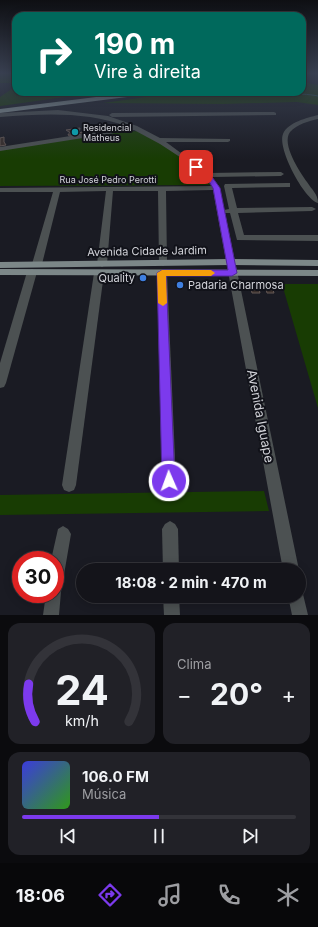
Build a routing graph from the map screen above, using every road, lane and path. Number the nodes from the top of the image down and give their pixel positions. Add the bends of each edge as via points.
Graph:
1 (47, 102) edge
2 (73, 102) edge
3 (90, 102) edge
4 (0, 108) edge
5 (0, 111) edge
6 (58, 112) junction
7 (274, 114) dead end
8 (0, 115) edge
9 (129, 116) junction
10 (99, 117) junction
11 (318, 117) edge
12 (111, 120) junction
13 (132, 127) junction
14 (161, 140) junction
15 (228, 140) dead end
16 (0, 149) edge
17 (281, 174) dead end
18 (208, 175) junction
19 (286, 185) dead end
20 (162, 188) junction
21 (216, 188) junction
22 (57, 189) junction
23 (110, 189) junction
24 (2, 190) edge
25 (0, 198) edge
26 (318, 202) edge
27 (312, 209) dead end
28 (221, 211) junction
29 (234, 211) junction
30 (318, 238) edge
31 (318, 263) edge
32 (0, 265) edge
33 (231, 267) junction
34 (34, 268) junction
35 (162, 268) junction
36 (100, 269) junction
37 (0, 272) edge
38 (318, 273) edge
39 (0, 383) edge
40 (169, 481) dead end
41 (69, 485) dead end
42 (170, 528) dead end
43 (63, 534) dead end
44 (60, 551) edge
45 (171, 563) edge
46 (290, 563) edge
47 (53, 603) edge
48 (171, 603) edge
49 (297, 603) edge
50 (51, 615) edge
51 (172, 615) edge
52 (300, 615) edge

1 - 4 highway
2 - 5 highway
3 - 6 highway via 64,106 57,109
6 - 8 street
6 - 10 street
7 - 9 street
9 - 10 street
9 - 12 street
10 - 12 street
11 - 26 street via 296,125 286,133 284,142 288,156 308,191
12 - 13 street
13 - 14 street
13 - 16 street
14 - 15 street
14 - 18 street
17 - 18 street
18 - 21 street, Avenida Iguape
19 - 29 street via 228,186
20 - 21 street, Rua José Pedro Perotti
20 - 23 street, Rua José Pedro Perotti
20 - 35 street
21 - 28 street, Avenida Iguape
22 - 23 street, Rua José Pedro Perotti
22 - 24 street, Rua José Pedro Perotti
22 - 34 street
23 - 36 street
24 - 25 street
27 - 29 street
28 - 29 street
28 - 33 street, Avenida Iguape
29 - 30 street via 240,238
31 - 33 main road, Avenida Cidade Jardim
32 - 34 main road, Avenida Cidade Jardim
33 - 35 main road, Avenida Cidade Jardim
33 - 38 main road, Avenida Cidade Jardim
33 - 46 street, Avenida Iguape
34 - 36 main road, Avenida Cidade Jardim
34 - 37 main road, Avenida Cidade Jardim
34 - 39 street
35 - 36 main road, Avenida Cidade Jardim
35 - 40 street
36 - 41 street
42 - 45 street
43 - 44 street
47 - 50 street
48 - 51 street
49 - 52 street

